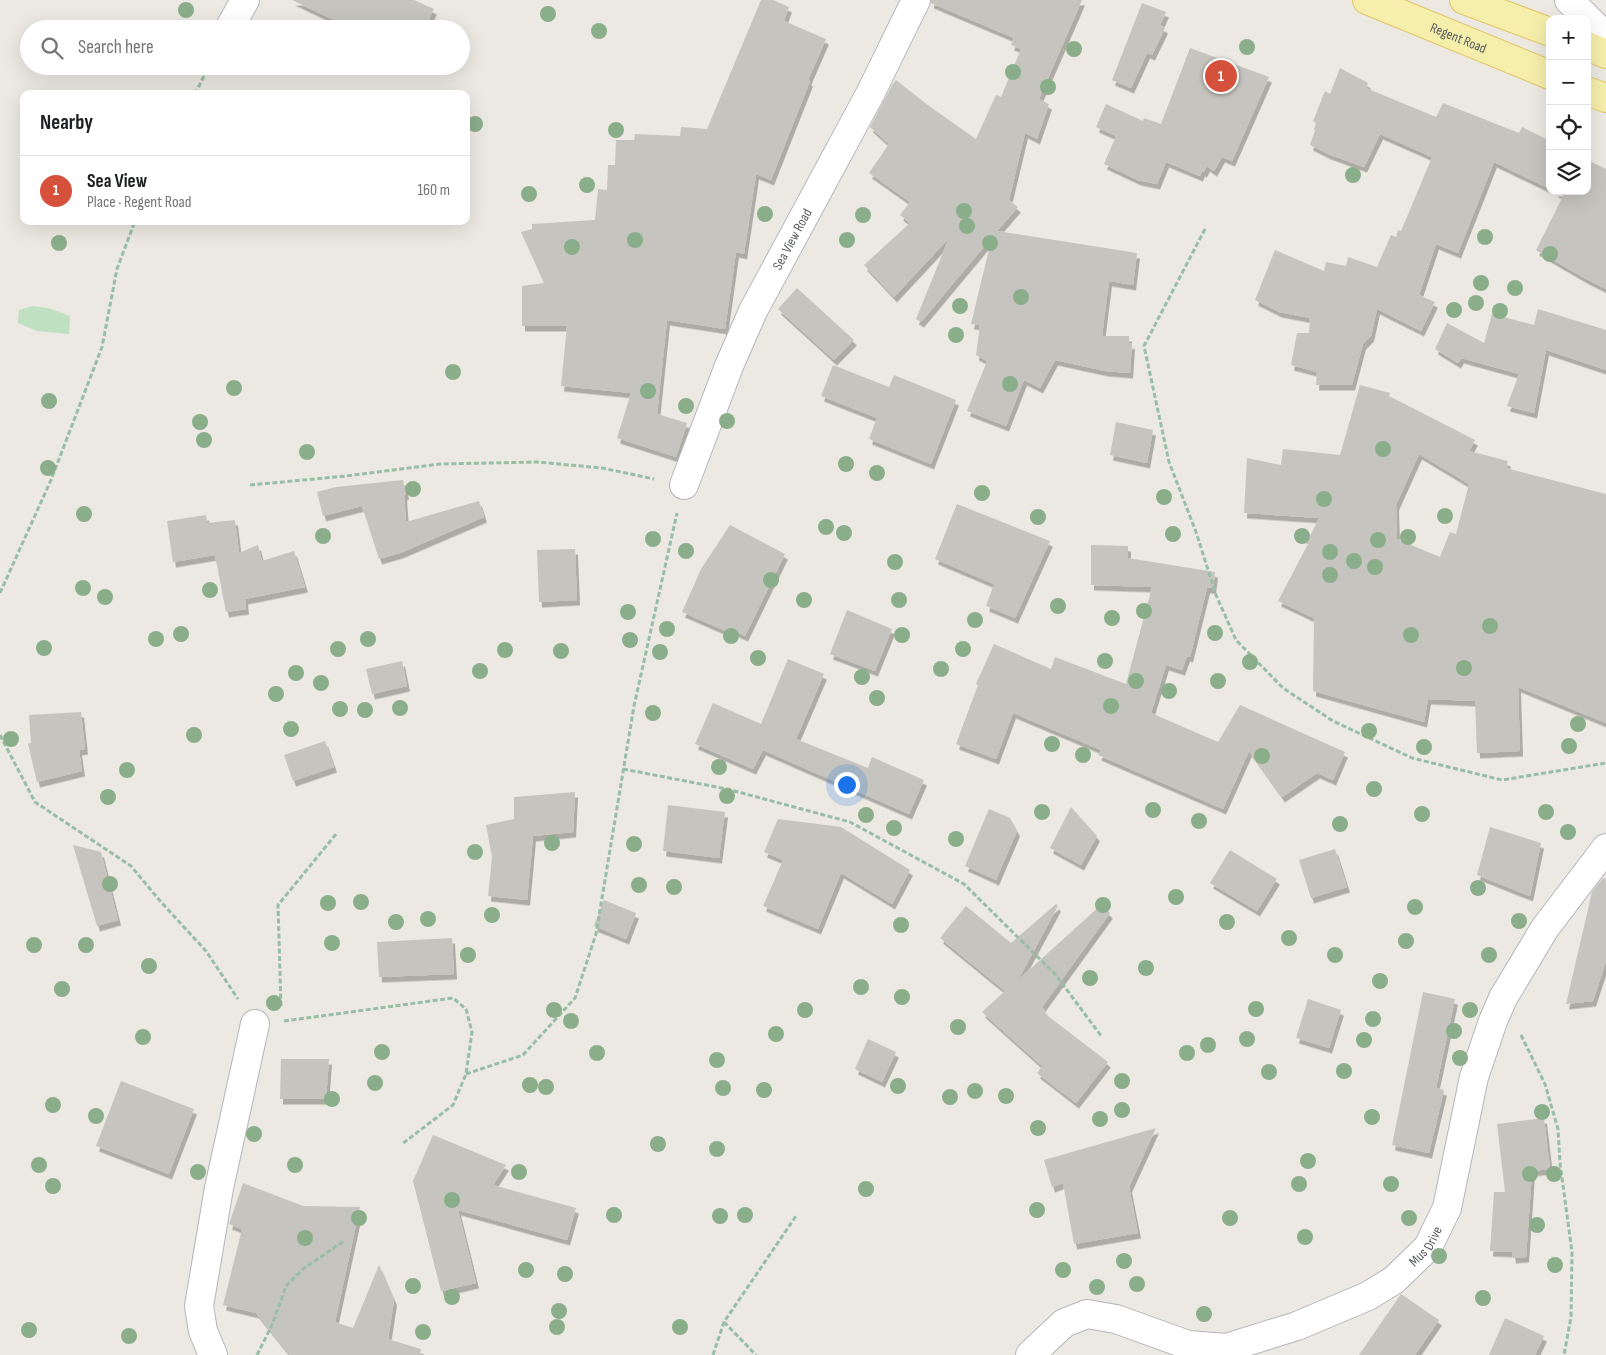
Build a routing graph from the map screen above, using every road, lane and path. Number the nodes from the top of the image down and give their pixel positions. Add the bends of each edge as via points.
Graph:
1 (245, 0) edge
2 (916, 0) edge
3 (1367, 0) edge
4 (1464, 0) edge
5 (1569, 0) edge
6 (234, 20) edge
7 (1546, 31) edge
8 (1597, 46) edge
9 (1546, 72) edge
10 (204, 75) edge
11 (196, 90) edge
12 (1591, 92) edge
13 (1606, 98) edge
14 (133, 225) edge
15 (1205, 229) dead end
16 (250, 485) dead end
17 (684, 486) junction
18 (0, 593) edge
19 (0, 735) edge
20 (1606, 763) edge
21 (623, 769) junction
22 (337, 832) dead end
23 (1606, 848) edge
24 (1504, 998) junction
25 (281, 1022) junction
26 (255, 1024) junction
27 (1102, 1037) dead end
28 (466, 1074) junction
29 (402, 1144) dead end
30 (796, 1216) dead end
31 (344, 1241) dead end
32 (724, 1322) junction
33 (213, 1355) edge
34 (256, 1355) edge
35 (713, 1355) edge
36 (756, 1355) edge
37 (1030, 1355) edge
38 (1564, 1355) edge

1 - 6 street
2 - 17 street, Sea View Road via 870,94 753,311
3 - 9 main road, Regent Road
4 - 7 main road
5 - 8 street
10 - 11 path
12 - 13 main road
14 - 18 path via 117,268 102,347 52,480
15 - 20 path via 1144,346 1169,462 1216,595 1236,640 1283,688 1333,721 1412,758 1502,780
16 - 17 path via 440,464 537,462 602,468
17 - 21 path via 634,706
19 - 26 path via 35,802 130,866 206,951
21 - 27 path via 728,788 850,822 964,884 1055,974
21 - 28 path via 596,934 575,998 523,1055
22 - 25 path via 278,905
23 - 24 street, Mus Drive via 1545,928
24 - 37 street, Mus Drive via 1474,1077 1447,1208 1428,1247 1394,1280 1368,1296 1297,1326 1226,1348 1188,1345 1116,1319 1087,1314 1064,1323
24 - 38 path via 1545,1084 1558,1129 1572,1252 1571,1317
25 - 26 path
25 - 28 path via 452,998 466,1009 472,1032
26 - 33 street via 219,1188 199,1306 203,1331
28 - 29 path via 453,1106
30 - 32 path
31 - 34 path via 303,1269 286,1286 274,1323
32 - 35 path
32 - 36 path

